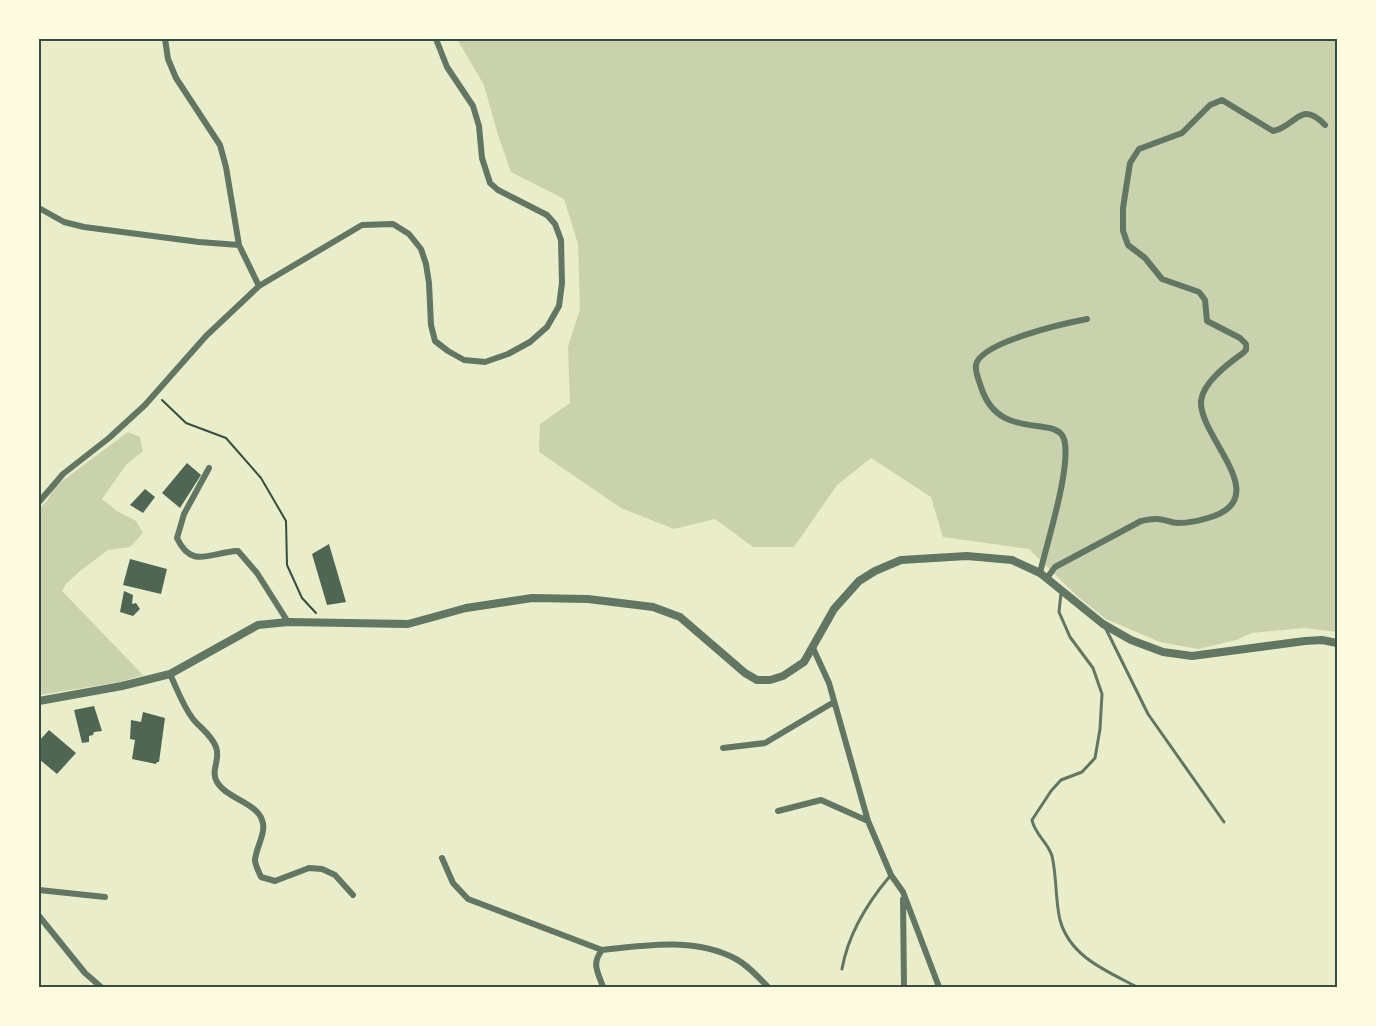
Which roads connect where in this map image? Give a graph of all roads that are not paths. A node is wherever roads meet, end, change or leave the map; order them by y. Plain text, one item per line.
1 (165, 39) edge
2 (436, 39) edge
3 (1325, 125) dead end
4 (39, 208) edge
5 (239, 245) junction
6 (259, 286) junction
7 (1087, 319) dead end
8 (209, 468) dead end
9 (39, 502) edge
10 (1044, 576) junction
11 (1061, 589) junction
12 (288, 622) junction
13 (1103, 624) junction
14 (1337, 643) edge
15 (813, 648) junction
16 (170, 674) junction
17 (39, 701) edge
18 (834, 702) junction
19 (723, 748) dead end
20 (778, 811) dead end
21 (868, 821) junction
22 (1224, 822) dead end
23 (442, 858) dead end
24 (891, 875) junction
25 (39, 890) edge
26 (903, 892) junction
27 (353, 895) dead end
28 (105, 897) dead end
29 (39, 916) edge
30 (602, 950) junction
31 (842, 969) dead end
32 (100, 987) edge
33 (603, 987) edge
34 (768, 987) edge
35 (904, 987) edge
36 (939, 987) edge
37 (1137, 987) edge

1 - 5 street
2 - 6 street
3 - 10 street
4 - 5 street
5 - 6 street
6 - 9 street
7 - 10 street
8 - 12 street
10 - 11 street
10 - 15 street
11 - 13 street
11 - 37 lane
12 - 15 street
12 - 16 street
13 - 14 street
13 - 22 lane
15 - 18 street
16 - 17 street
16 - 27 street
18 - 19 street
18 - 21 street
20 - 21 street
21 - 24 street
23 - 30 street
24 - 26 street
24 - 31 lane
25 - 28 street
26 - 35 street
26 - 36 street
29 - 32 street
30 - 33 street
30 - 34 street

